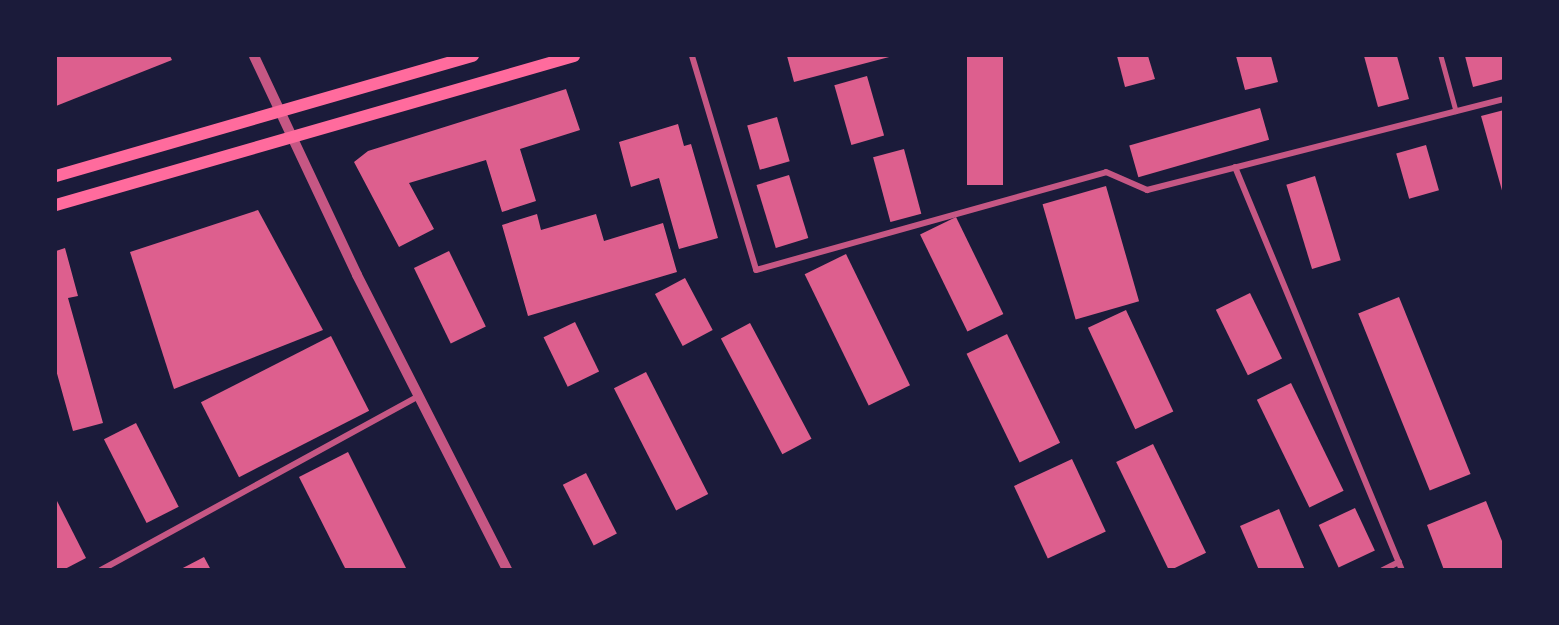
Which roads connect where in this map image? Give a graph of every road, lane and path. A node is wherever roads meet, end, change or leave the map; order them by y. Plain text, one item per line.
1 (254, 56) edge
2 (473, 56) edge
3 (574, 56) edge
4 (692, 56) edge
5 (1441, 56) edge
6 (1503, 99) edge
7 (278, 109) junction
8 (1456, 111) junction
9 (290, 135) junction
10 (1235, 167) junction
11 (56, 176) edge
12 (56, 205) edge
13 (417, 397) junction
14 (1398, 562) junction
15 (101, 570) edge
16 (507, 570) edge
17 (1383, 570) edge
18 (1401, 570) edge

1 - 7 street
2 - 7 main road
3 - 9 main road
4 - 10 street
5 - 8 lane
6 - 8 street
7 - 9 street
7 - 11 main road
8 - 10 street
9 - 12 main road
9 - 13 street
10 - 14 street
13 - 15 street
13 - 16 street
14 - 17 street
14 - 18 street

